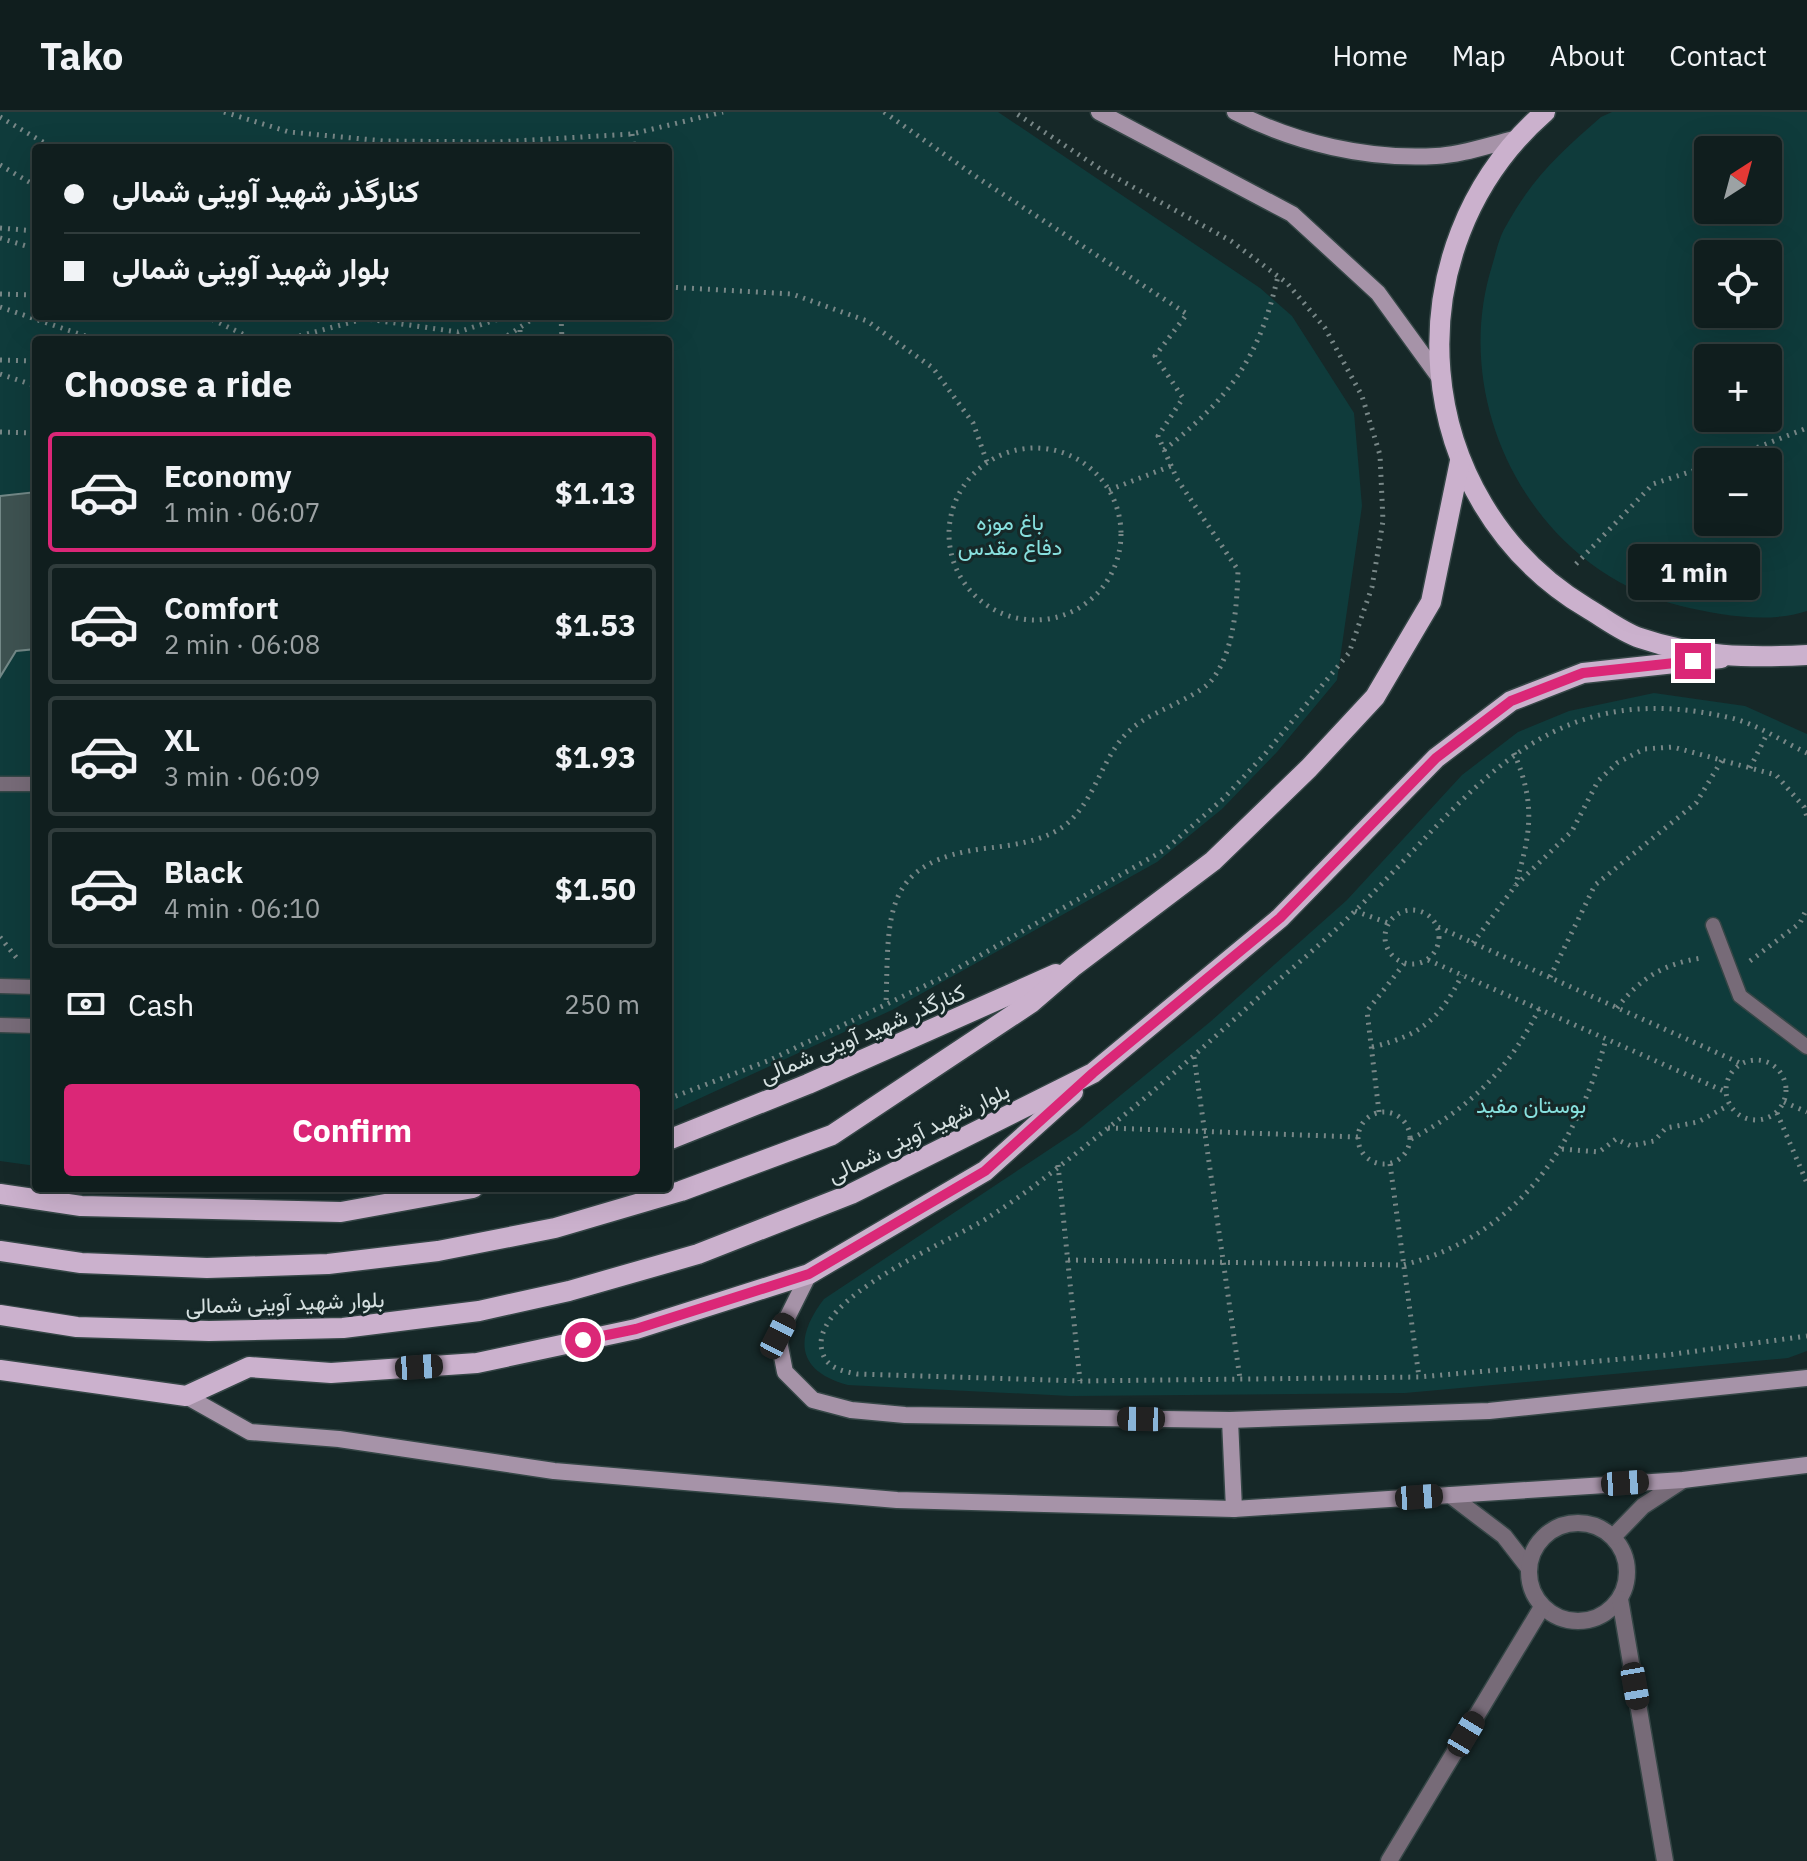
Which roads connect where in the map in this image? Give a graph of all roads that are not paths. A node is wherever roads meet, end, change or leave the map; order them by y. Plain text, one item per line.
1 (1099, 112) edge
2 (1235, 112) edge
3 (1545, 112) edge
4 (1514, 139) junction
5 (1439, 377) junction
6 (1460, 461) junction
7 (1807, 655) edge
8 (1721, 658) junction
9 (0, 784) edge
10 (32, 784) edge
11 (1713, 925) dead end
12 (1074, 966) junction
13 (0, 986) edge
14 (32, 987) edge
15 (0, 1025) edge
16 (32, 1026) edge
17 (1807, 1047) edge
18 (1093, 1073) junction
19 (672, 1138) edge
20 (451, 1192) edge
21 (0, 1194) edge
22 (0, 1251) edge
23 (809, 1274) junction
24 (0, 1315) edge
25 (0, 1370) edge
26 (1807, 1378) edge
27 (186, 1396) junction
28 (1230, 1420) junction
29 (1807, 1465) edge
30 (1683, 1480) junction
31 (1450, 1495) junction
32 (1234, 1509) junction
33 (1613, 1537) junction
34 (1528, 1567) junction
35 (1620, 1599) junction
36 (1542, 1607) junction
37 (1389, 1861) edge
38 (1665, 1861) edge

1 - 5 street
2 - 4 street
3 - 4 main road
4 - 5 main road
5 - 6 main road
6 - 8 main road
6 - 12 main road, بلوار شهید آوینی شمالی
7 - 8 main road
8 - 18 main road, بلوار شهید آوینی شمالی
9 - 10 lane
11 - 17 lane
12 - 19 main road, کنارگذر شهید آوینی شمالی
12 - 22 main road, بلوار شهید آوینی شمالی
13 - 14 lane
15 - 16 lane
18 - 23 main road
18 - 24 main road, بلوار شهید آوینی شمالی
20 - 21 main road
23 - 27 main road
23 - 28 street
25 - 27 main road
26 - 28 street
27 - 32 street
28 - 32 street
29 - 30 street
30 - 31 street
30 - 33 street
31 - 32 street
31 - 34 street
33 - 34 street
33 - 35 street
34 - 36 street
35 - 36 street
35 - 38 street
36 - 37 street

